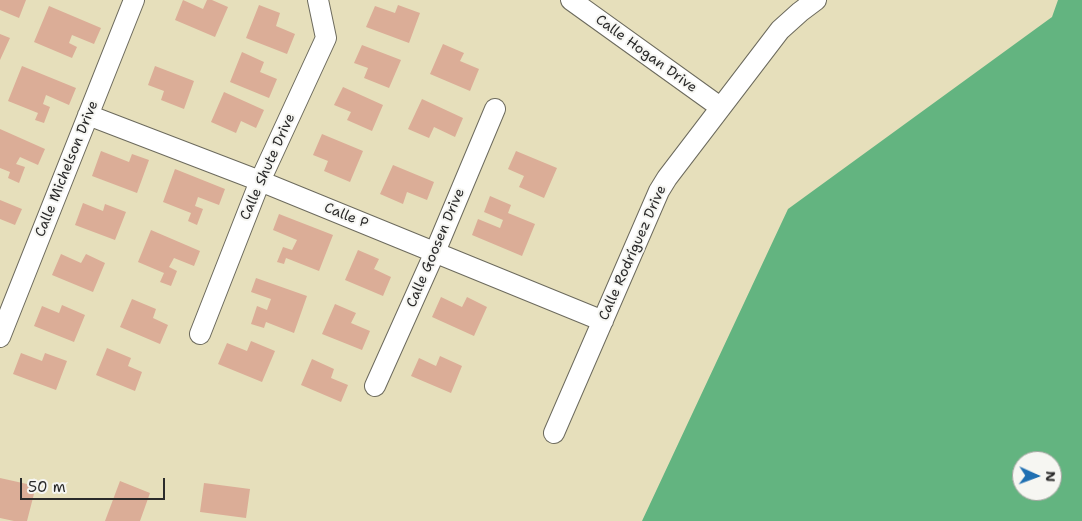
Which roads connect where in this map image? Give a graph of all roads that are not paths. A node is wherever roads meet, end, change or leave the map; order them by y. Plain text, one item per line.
1 (134, 0) edge
2 (318, 0) edge
3 (571, 0) edge
4 (816, 0) edge
5 (720, 107) junction
6 (495, 109) dead end
7 (88, 115) junction
8 (260, 180) junction
9 (434, 252) junction
10 (602, 321) junction
11 (200, 334) dead end
12 (0, 337) edge
13 (375, 386) dead end
14 (554, 433) dead end

1 - 7 street, Calle Michelson Drive
2 - 8 street, Calle Shute Drive
3 - 5 street, Calle Hogan Drive
4 - 5 street, Calle Rodríguez Drive
5 - 10 street, Calle Rodríguez Drive
6 - 9 street, Calle Goosen Drive
7 - 8 street, Calle P
7 - 12 street, Calle Michelson Drive
8 - 9 street, Calle P
8 - 11 street, Calle Shute Drive
9 - 10 street, Calle P
9 - 13 street, Calle Goosen Drive
10 - 14 street, Calle Rodríguez Drive

